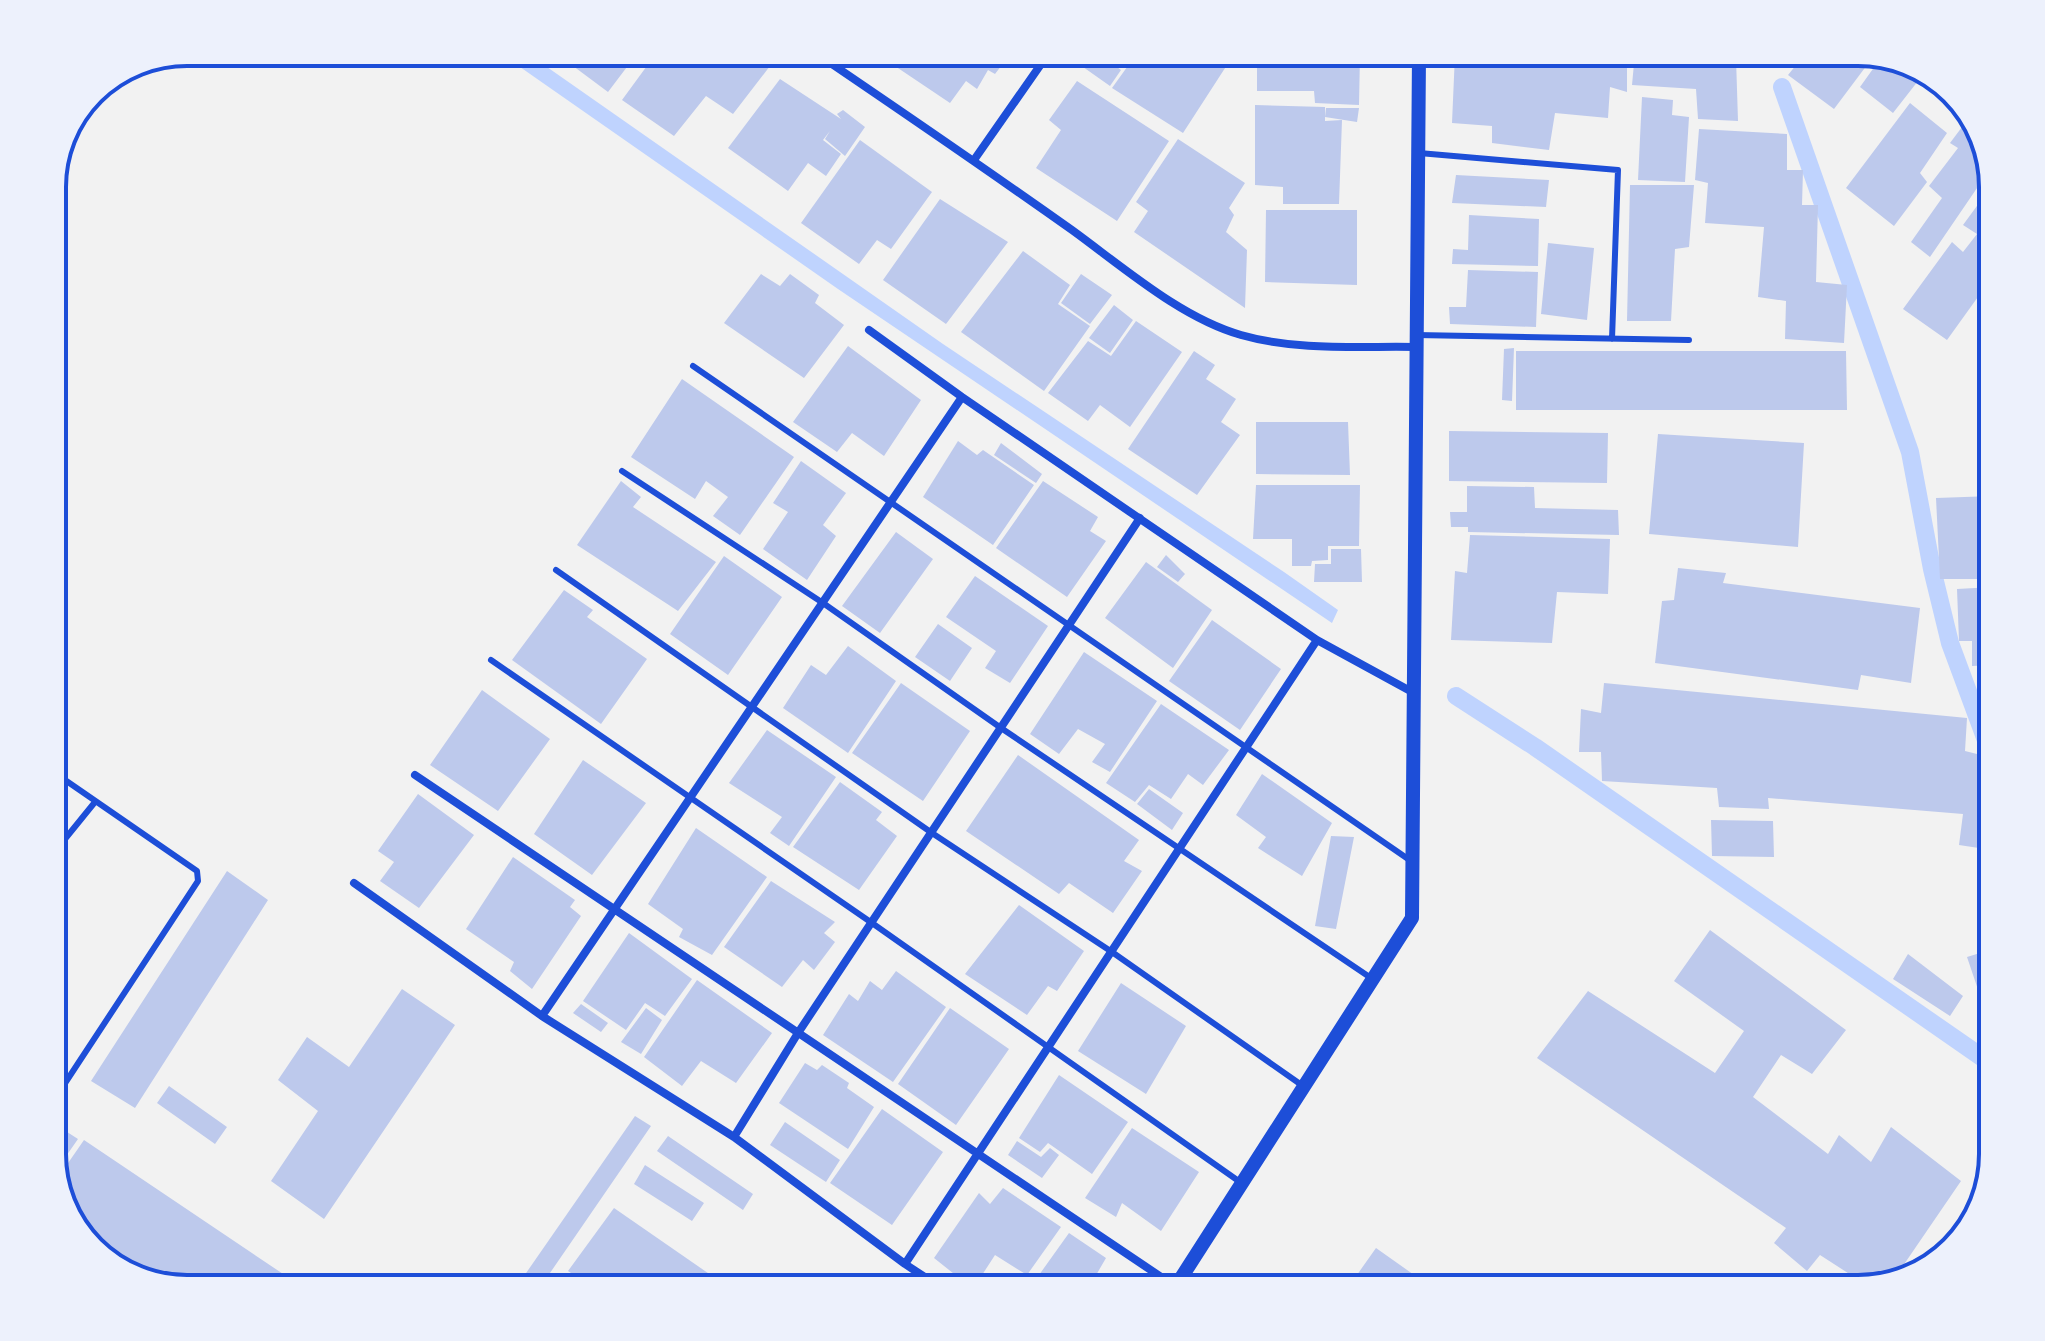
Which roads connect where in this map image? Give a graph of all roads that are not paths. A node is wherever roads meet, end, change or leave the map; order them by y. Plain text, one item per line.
1 (835, 66) edge
2 (1040, 66) edge
3 (1419, 66) edge
4 (1419, 153) junction
5 (974, 160) junction
6 (869, 330) dead end
7 (1612, 339) junction
8 (1689, 340) dead end
9 (1416, 341) junction
10 (693, 366) dead end
11 (962, 397) junction
12 (622, 471) dead end
13 (892, 502) junction
14 (1140, 518) junction
15 (556, 570) dead end
16 (823, 603) junction
17 (1069, 626) junction
18 (1317, 640) junction
19 (491, 660) dead end
20 (1414, 693) junction
21 (752, 707) junction
22 (1001, 728) junction
23 (1246, 747) junction
24 (415, 775) dead end
25 (66, 781) edge
26 (690, 798) junction
27 (95, 802) junction
28 (932, 833) junction
29 (66, 838) edge
30 (1179, 848) junction
31 (1412, 861) junction
32 (354, 883) dead end
33 (614, 910) junction
34 (872, 923) junction
35 (1112, 952) junction
36 (1373, 979) junction
37 (542, 1016) junction
38 (798, 1033) junction
39 (1048, 1047) junction
40 (66, 1082) edge
41 (1304, 1087) junction
42 (734, 1137) junction
43 (978, 1154) junction
44 (1241, 1184) junction
45 (905, 1264) junction
46 (922, 1275) edge
47 (1156, 1275) edge
48 (1183, 1275) edge

1 - 5 street
2 - 5 street
3 - 4 street
4 - 7 lane
4 - 9 street
5 - 9 street
6 - 11 street
7 - 8 lane
7 - 9 lane
9 - 20 street
10 - 13 lane
11 - 13 street
11 - 14 street
12 - 16 lane
13 - 16 street
13 - 17 lane
14 - 17 street
14 - 18 street
15 - 21 lane
16 - 21 street
16 - 22 lane
17 - 22 street
17 - 23 lane
18 - 20 street
18 - 23 street
19 - 26 lane
20 - 31 street
21 - 26 street
21 - 28 lane
22 - 28 street
22 - 30 lane
23 - 30 street
23 - 31 lane
24 - 33 street
25 - 27 lane
26 - 33 street
26 - 34 lane
27 - 29 lane
27 - 40 lane
28 - 34 street
28 - 35 lane
30 - 35 street
30 - 36 lane
31 - 36 street
32 - 37 street
33 - 37 street
33 - 38 street
34 - 38 street
34 - 39 lane
35 - 39 street
35 - 41 lane
36 - 41 street
37 - 42 street
38 - 42 street
38 - 43 street
39 - 43 street
39 - 44 lane
41 - 44 street
42 - 45 street
43 - 45 street
43 - 47 street
44 - 48 street
45 - 46 street

